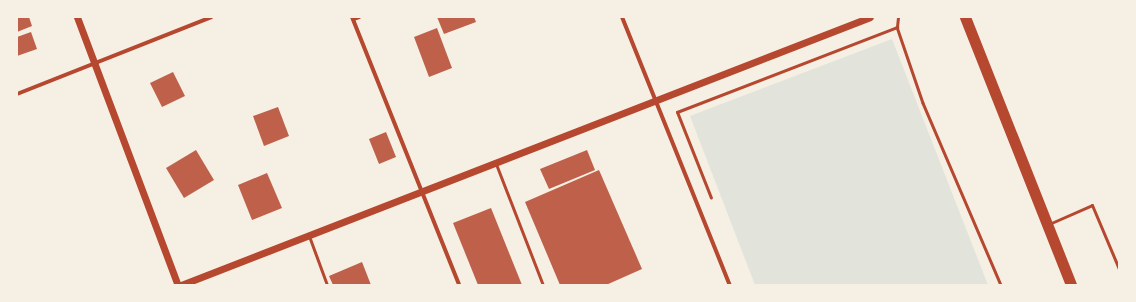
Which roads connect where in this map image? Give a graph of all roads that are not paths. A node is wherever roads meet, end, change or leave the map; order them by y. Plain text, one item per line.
1 (77, 17) edge
2 (211, 17) edge
3 (359, 17) edge
4 (622, 17) edge
5 (870, 17) edge
6 (966, 17) edge
7 (353, 18) edge
8 (94, 63) junction
9 (17, 94) edge
10 (656, 100) junction
11 (496, 163) junction
12 (423, 191) junction
13 (1046, 225) junction
14 (308, 236) junction
15 (1119, 268) edge
16 (178, 285) edge
17 (181, 285) edge
18 (327, 285) edge
19 (459, 285) edge
20 (543, 285) edge
21 (730, 285) edge
22 (1071, 285) edge

1 - 8 street
2 - 8 street
3 - 7 lane
4 - 10 street
5 - 10 street
6 - 13 highway
7 - 12 street
8 - 9 street
8 - 16 street
10 - 11 street
10 - 21 street
11 - 12 street
11 - 20 lane
12 - 14 street
12 - 19 street
13 - 15 lane
13 - 22 highway
14 - 17 street
14 - 18 lane

